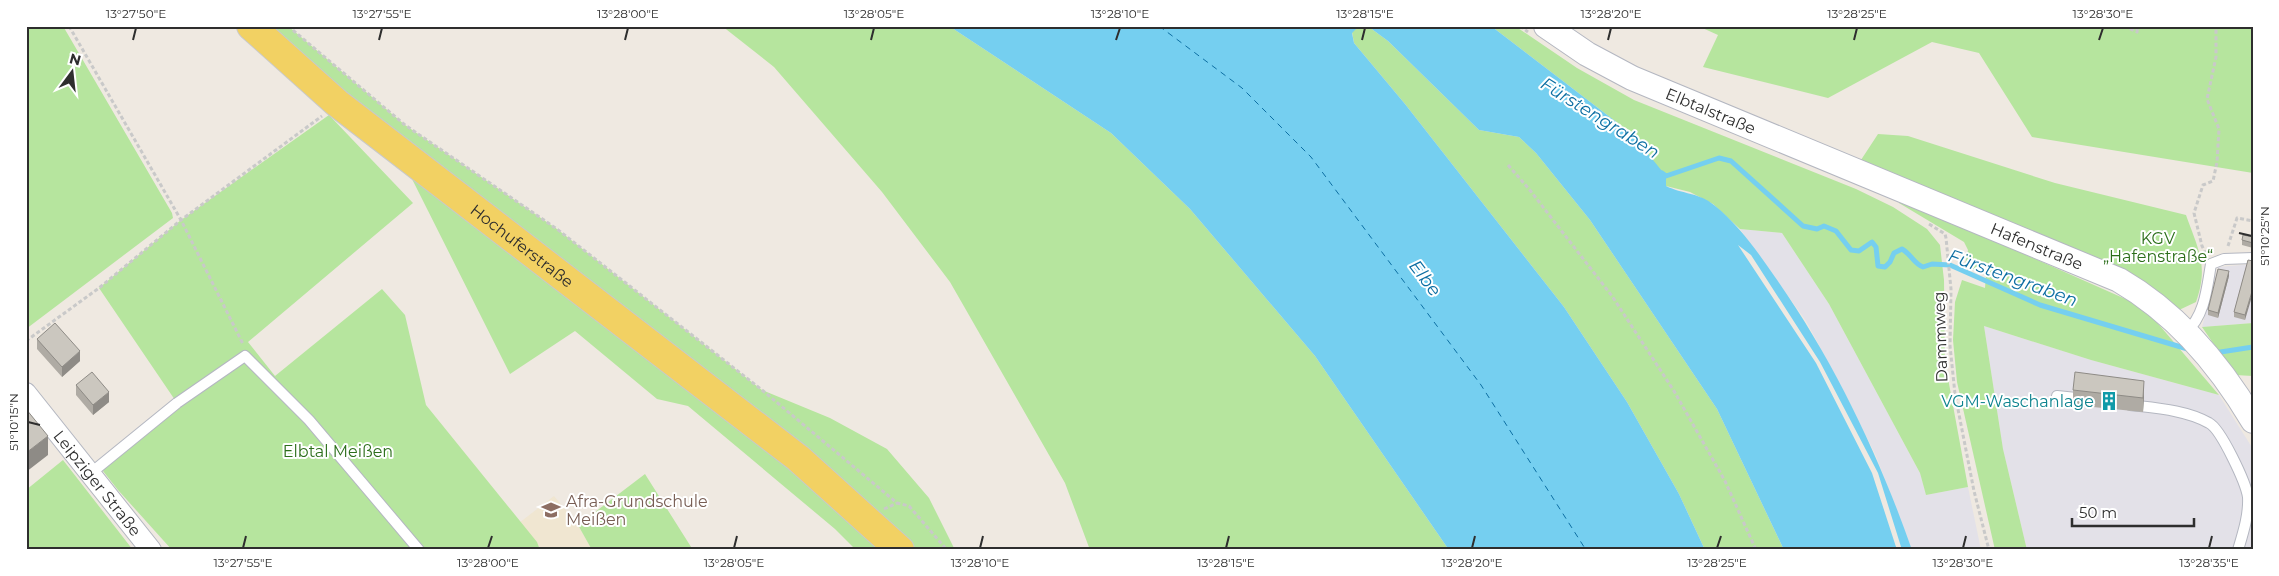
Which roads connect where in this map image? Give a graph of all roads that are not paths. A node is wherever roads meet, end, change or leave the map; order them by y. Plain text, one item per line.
1 (252, 26) edge
2 (1546, 26) edge
3 (1881, 188) joint
4 (2253, 258) edge
5 (2186, 332) junction
6 (26, 393) edge
7 (2057, 396) dead end
8 (2100, 401) edge
9 (2117, 403) edge
10 (2253, 421) edge
11 (91, 473) junction
12 (151, 550) edge
13 (419, 550) edge
14 (900, 550) edge
15 (2238, 550) edge

1 - 14 main road, Hochuferstraße
2 - 3 street, Elbtalstraße
3 - 5 street, Hafenstraße
4 - 5 lane
5 - 10 street, Hafenstraße
6 - 11 street, Leipziger Straße
7 - 8 lane
9 - 15 lane
11 - 12 street, Leipziger Straße
11 - 13 lane

